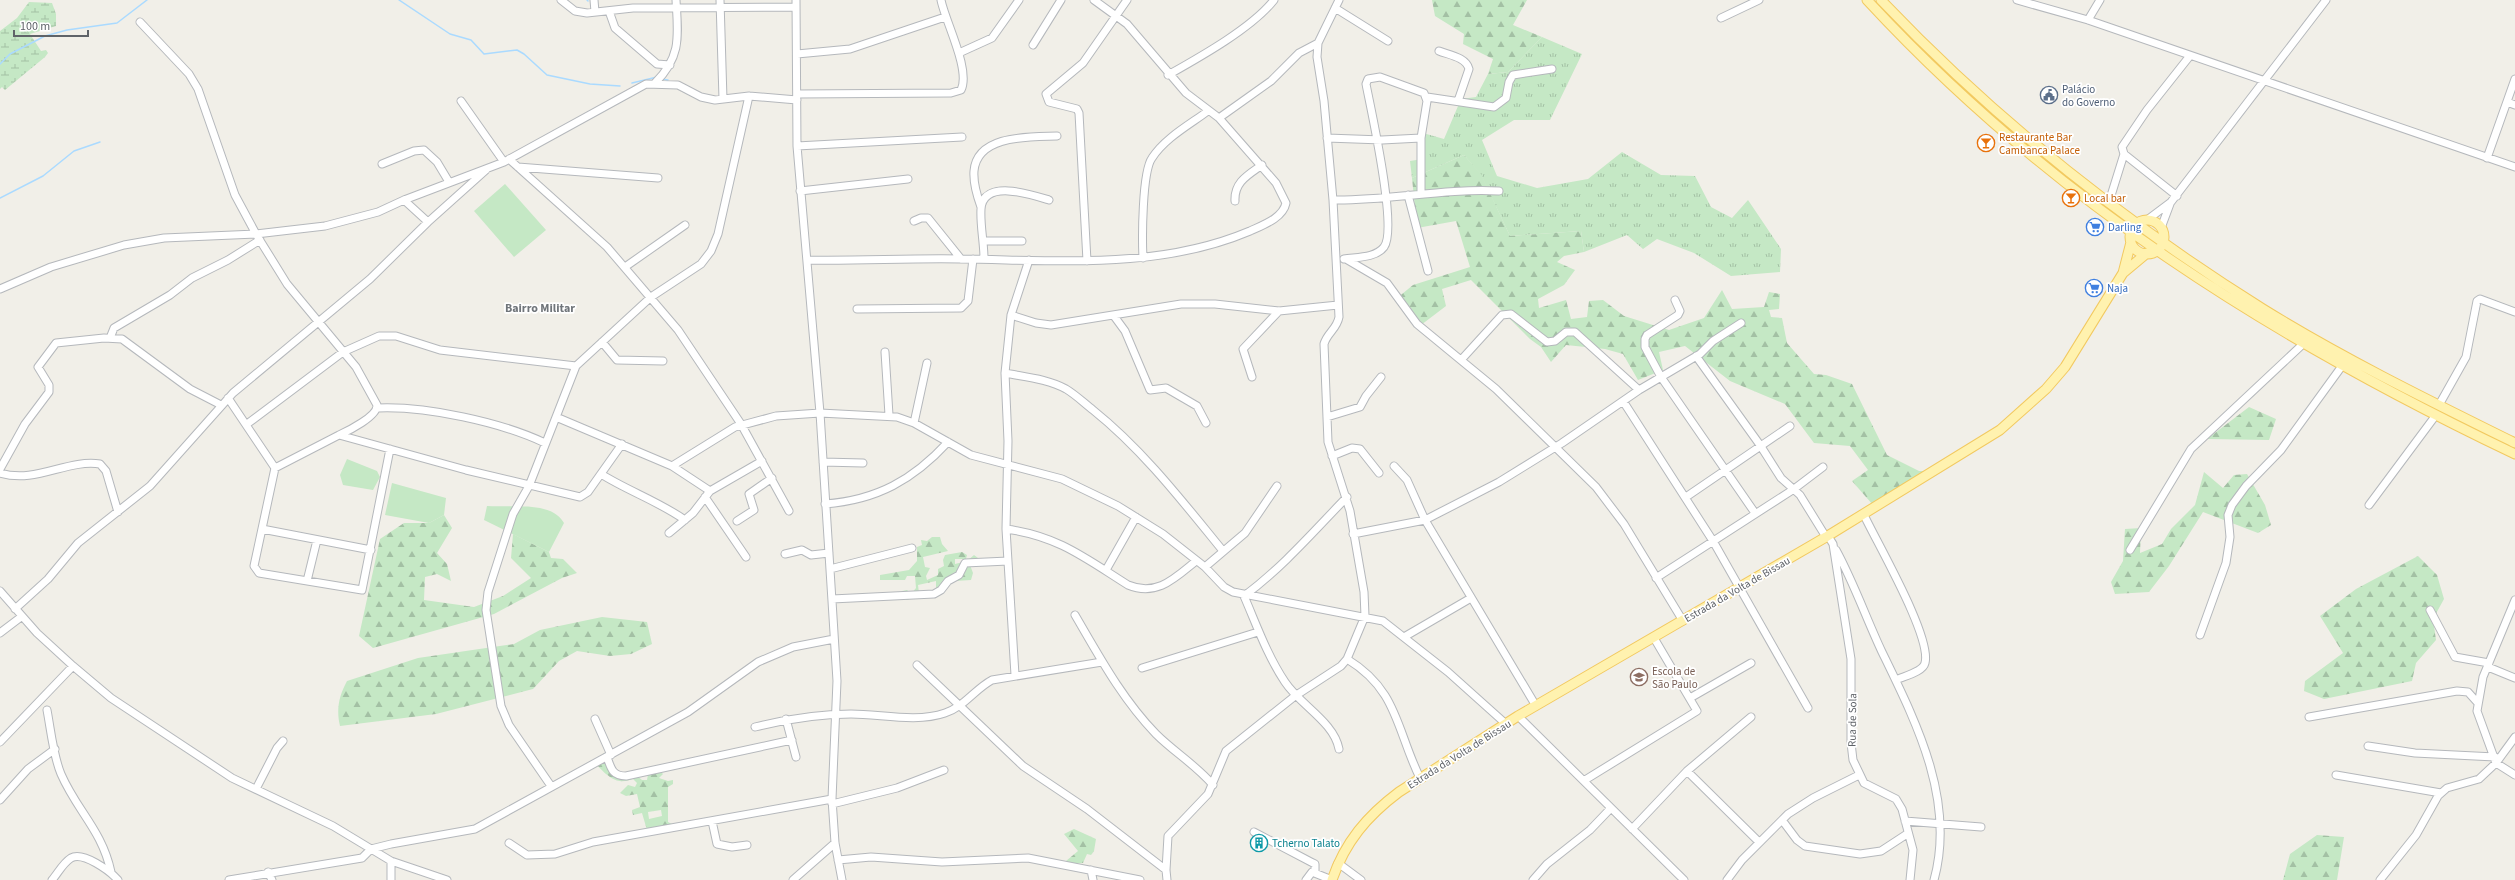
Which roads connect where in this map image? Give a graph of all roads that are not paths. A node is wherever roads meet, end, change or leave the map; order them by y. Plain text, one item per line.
1 (561, 0) edge
2 (594, 0) edge
3 (720, 0) edge
4 (941, 0) edge
5 (1019, 0) edge
6 (1061, 0) edge
7 (1094, 0) edge
8 (1128, 0) edge
9 (1274, 0) edge
10 (1339, 0) edge
11 (1759, 0) edge
12 (1867, 0) edge
13 (1881, 0) edge
14 (2017, 0) edge
15 (2100, 0) edge
16 (2326, 0) edge
17 (633, 4) edge
18 (677, 4) edge
19 (796, 4) edge
20 (1335, 8) junction
21 (720, 9) junction
22 (608, 11) junction
23 (596, 12) junction
24 (1118, 15) junction
25 (945, 17) junction
26 (1720, 18) dead end
27 (2088, 20) junction
28 (140, 22) dead end
29 (1388, 41) dead end
30 (1318, 43) junction
31 (1033, 45) dead end
32 (1439, 51) dead end
33 (959, 53) junction
34 (797, 54) junction
35 (2190, 56) junction
36 (670, 65) junction
37 (1552, 69) dead end
38 (1168, 75) junction
39 (2515, 79) edge
40 (2263, 81) junction
41 (655, 83) junction
42 (749, 96) junction
43 (797, 97) junction
44 (1428, 97) junction
45 (723, 99) junction
46 (461, 101) dead end
47 (1458, 101) junction
48 (2507, 102) junction
49 (2515, 105) edge
50 (1208, 111) junction
51 (1219, 118) junction
52 (1057, 136) dead end
53 (962, 137) dead end
54 (1327, 138) junction
55 (1421, 138) junction
56 (1377, 140) junction
57 (797, 146) junction
58 (2124, 154) junction
59 (2487, 158) junction
60 (506, 160) junction
61 (382, 164) dead end
62 (1262, 165) junction
63 (490, 167) junction
64 (518, 167) junction
65 (2515, 167) edge
66 (658, 178) dead end
67 (908, 179) dead end
68 (449, 182) junction
69 (800, 191) junction
70 (1499, 191) dead end
71 (1421, 194) junction
72 (1408, 195) junction
73 (2177, 196) junction
74 (1385, 199) junction
75 (404, 200) junction
76 (1049, 200) dead end
77 (1333, 200) junction
78 (1235, 201) dead end
79 (2109, 202) junction
80 (2171, 202) junction
81 (981, 208) junction
82 (2147, 220) junction
83 (914, 221) dead end
84 (428, 222) junction
85 (2137, 223) junction
86 (685, 225) dead end
87 (2161, 228) junction
88 (258, 237) junction
89 (2131, 237) junction
90 (984, 241) junction
91 (1022, 241) dead end
92 (2163, 241) junction
93 (2151, 252) junction
94 (1143, 258) junction
95 (961, 259) junction
96 (973, 259) junction
97 (984, 259) junction
98 (1346, 259) junction
99 (807, 260) junction
100 (1029, 260) junction
101 (1336, 260) junction
102 (1087, 261) junction
103 (625, 267) junction
104 (1428, 271) dead end
105 (2123, 273) junction
106 (0, 289) edge
107 (651, 297) junction
108 (1675, 300) dead end
109 (1338, 305) junction
110 (857, 309) dead end
111 (1279, 311) junction
112 (2515, 312) edge
113 (1011, 315) junction
114 (1114, 316) junction
115 (319, 321) junction
116 (1741, 322) dead end
117 (110, 338) junction
118 (602, 342) junction
119 (2303, 344) junction
120 (343, 352) junction
121 (885, 352) dead end
122 (1696, 356) junction
123 (1461, 360) junction
124 (663, 362) dead end
125 (927, 363) dead end
126 (576, 366) junction
127 (2342, 366) junction
128 (1005, 373) junction
129 (1252, 377) dead end
130 (1381, 377) dead end
131 (1662, 377) junction
132 (1639, 390) junction
133 (228, 398) junction
134 (1623, 401) junction
135 (221, 405) junction
136 (2438, 405) junction
137 (378, 408) junction
138 (820, 413) junction
139 (889, 415) junction
140 (2436, 415) junction
141 (556, 417) junction
142 (1327, 417) junction
143 (914, 423) junction
144 (1206, 423) dead end
145 (247, 424) junction
146 (741, 424) junction
147 (1790, 426) dead end
148 (339, 435) junction
149 (545, 442) junction
150 (948, 442) junction
151 (2515, 443) edge
152 (622, 444) junction
153 (1760, 445) junction
154 (1556, 446) junction
155 (390, 449) junction
156 (2515, 454) edge
157 (1332, 456) junction
158 (762, 461) junction
159 (823, 462) junction
160 (863, 463) dead end
161 (1006, 464) junction
162 (672, 466) junction
163 (1394, 466) dead end
164 (1823, 467) dead end
165 (275, 468) junction
166 (0, 469) edge
167 (1726, 470) junction
168 (0, 473) edge
169 (1379, 473) dead end
170 (601, 474) junction
171 (772, 478) junction
172 (529, 486) junction
173 (1278, 486) dead end
174 (1794, 489) junction
175 (707, 494) junction
176 (1346, 497) junction
177 (1686, 497) junction
178 (825, 504) junction
179 (2369, 505) dead end
180 (789, 511) dead end
181 (118, 512) junction
182 (1755, 513) junction
183 (1864, 515) junction
184 (1136, 517) junction
185 (685, 520) junction
186 (1425, 520) junction
187 (737, 521) dead end
188 (262, 529) junction
189 (1006, 529) junction
190 (669, 533) dead end
191 (1354, 534) junction
192 (1829, 539) junction
193 (317, 540) junction
194 (1713, 541) junction
195 (912, 548) dead end
196 (371, 550) junction
197 (2130, 550) dead end
198 (1223, 551) junction
199 (829, 553) junction
200 (785, 554) dead end
201 (746, 557) dead end
202 (1196, 561) junction
203 (1008, 562) junction
204 (1205, 567) junction
205 (830, 569) junction
206 (1106, 570) junction
207 (1656, 578) junction
208 (307, 581) junction
209 (1739, 587) junction
210 (0, 591) edge
211 (1244, 596) junction
212 (1471, 598) junction
213 (832, 599) junction
214 (2515, 600) edge
215 (15, 609) junction
216 (2430, 610) dead end
217 (1075, 615) dead end
218 (1365, 616) junction
219 (21, 617) junction
220 (1683, 621) junction
221 (1258, 632) junction
222 (0, 633) edge
223 (2200, 635) dead end
224 (1404, 636) junction
225 (1654, 638) junction
226 (834, 640) junction
227 (1348, 659) junction
228 (1102, 662) junction
229 (1751, 663) dead end
230 (917, 664) dead end
231 (2488, 665) junction
232 (73, 666) junction
233 (1142, 668) dead end
234 (1015, 676) junction
235 (2515, 678) edge
236 (1896, 680) junction
237 (1295, 696) junction
238 (1690, 698) junction
239 (2477, 702) junction
240 (960, 706) junction
241 (1536, 706) junction
242 (1808, 708) dead end
243 (47, 710) dead end
244 (837, 715) junction
245 (1518, 716) junction
246 (1751, 717) dead end
247 (2309, 717) dead end
248 (595, 719) dead end
249 (786, 719) junction
250 (1506, 724) junction
251 (755, 727) dead end
252 (2515, 738) edge
253 (792, 740) junction
254 (284, 741) dead end
255 (0, 742) edge
256 (2368, 746) dead end
257 (55, 749) junction
258 (1340, 749) dead end
259 (609, 756) junction
260 (796, 757) dead end
261 (2495, 760) junction
262 (944, 770) dead end
263 (1687, 771) junction
264 (1859, 775) junction
265 (2336, 775) dead end
266 (2515, 775) edge
267 (1420, 778) junction
268 (1585, 780) junction
269 (1213, 785) junction
270 (551, 786) junction
271 (256, 789) junction
272 (2441, 793) junction
273 (0, 800) edge
274 (832, 801) junction
275 (1611, 808) junction
276 (1782, 820) junction
277 (712, 821) junction
278 (1905, 821) junction
279 (1940, 824) junction
280 (1981, 826) dead end
281 (1632, 829) junction
282 (1254, 832) dead end
283 (1907, 834) junction
284 (1759, 842) junction
285 (509, 843) dead end
286 (835, 843) junction
287 (747, 845) dead end
288 (371, 849) junction
289 (838, 860) junction
290 (391, 861) junction
291 (1338, 863) junction
292 (1091, 870) junction
293 (1166, 870) junction
294 (111, 872) junction
295 (268, 872) junction
296 (1315, 872) junction
297 (52, 880) edge
298 (118, 880) edge
299 (229, 880) edge
300 (272, 880) edge
301 (392, 880) edge
302 (447, 880) edge
303 (793, 880) edge
304 (842, 880) edge
305 (1093, 880) edge
306 (1140, 880) edge
307 (1167, 880) edge
308 (1306, 880) edge
309 (1332, 880) edge
310 (1361, 880) edge
311 (1533, 880) edge
312 (1684, 880) edge
313 (1727, 880) edge
314 (1910, 880) edge
315 (1934, 880) edge
316 (2380, 880) edge

1 - 23 street
2 - 23 street
3 - 21 street
4 - 25 street
5 - 33 street
6 - 31 street
7 - 24 street
8 - 24 street
9 - 38 street
10 - 20 street
11 - 26 street
12 - 89 main road
13 - 79 main road
14 - 27 street
15 - 27 street
16 - 40 street
17 - 18 street
17 - 22 street
18 - 21 street
18 - 36 street
19 - 21 street
19 - 34 street
20 - 29 street
20 - 30 street
21 - 45 street
22 - 23 street
22 - 36 street
24 - 38 street
24 - 102 street
25 - 33 street
25 - 34 street
27 - 35 street
28 - 88 street
30 - 51 street
30 - 54 street
32 - 47 street
33 - 43 street
34 - 43 street
35 - 40 street
35 - 58 street
36 - 41 street
37 - 47 street
38 - 50 street
39 - 48 street
40 - 59 street
40 - 73 street
41 - 45 street
41 - 60 street
42 - 43 street
42 - 45 street
42 - 107 street
43 - 57 street
44 - 47 street
44 - 55 street
44 - 56 street
46 - 60 street
48 - 49 street
48 - 59 street
50 - 51 street
50 - 94 street
51 - 62 street
52 - 81 street
53 - 57 street
54 - 56 street
54 - 77 street
55 - 56 street
55 - 71 street
56 - 74 street
57 - 69 street
58 - 73 street
58 - 79 street
59 - 65 street
60 - 63 street
60 - 64 street
61 - 68 street
62 - 78 street
62 - 94 street
63 - 68 street
63 - 84 street
64 - 66 street
64 - 103 street
67 - 69 street
68 - 75 street
69 - 99 street
70 - 71 street
71 - 72 street
72 - 74 street
72 - 104 street
73 - 80 street
74 - 77 street
74 - 98 street
75 - 84 street
75 - 88 street
76 - 81 street
77 - 101 street
79 - 85 main road
80 - 82 street
80 - 87 street
81 - 90 street
82 - 85 main road
82 - 87 main road
83 - 95 street
84 - 115 street
85 - 89 main road
85 - 92 main road
86 - 103 street
87 - 92 main road
88 - 106 street
88 - 115 street
88 - 117 street
89 - 93 main road
89 - 105 main road
90 - 91 street
90 - 97 street
92 - 93 main road
92 - 136 main road
93 - 105 main road
93 - 119 main road
94 - 102 street
95 - 96 street
95 - 99 street
96 - 97 street
96 - 110 street
97 - 100 street
98 - 101 street
98 - 123 street
99 - 138 street
100 - 102 street
100 - 113 street
101 - 109 street
103 - 107 street
105 - 183 main road, Estrada da Volta de Bissau
107 - 118 street
107 - 146 street
108 - 131 street
109 - 111 street
109 - 142 street
111 - 114 street
111 - 129 street
112 - 136 street
113 - 114 street
113 - 128 street
114 - 144 street
115 - 120 street
115 - 133 street
116 - 122 street
117 - 135 street
117 - 166 street
118 - 124 street
118 - 126 street
119 - 127 main road
119 - 197 street
120 - 126 street
120 - 137 street
120 - 145 street
121 - 139 street
122 - 131 street
122 - 153 street
123 - 132 street
123 - 154 street
125 - 143 street
126 - 141 street
127 - 140 main road
127 - 223 street
128 - 161 street
128 - 198 street
130 - 142 street
131 - 132 street
131 - 167 street
132 - 134 street
133 - 135 street
133 - 145 street
134 - 154 street
134 - 177 street
135 - 181 street
136 - 151 main road
137 - 148 street
137 - 149 street
138 - 139 street
138 - 146 street
138 - 159 street
139 - 143 street
140 - 156 main road
140 - 179 street
141 - 149 street
141 - 152 street
142 - 157 street
143 - 150 street
145 - 165 street
146 - 158 street
146 - 162 street
147 - 153 street
148 - 155 street
148 - 165 street
149 - 172 street
150 - 161 street
150 - 178 street
152 - 162 street
152 - 170 street
153 - 167 street
153 - 174 street
154 - 186 street
154 - 207 street
155 - 172 street
155 - 196 street
157 - 169 street
157 - 176 street
158 - 171 street
158 - 175 street
159 - 160 street
159 - 178 street
161 - 184 street
161 - 189 street
162 - 175 street
163 - 186 street
164 - 174 street
165 - 188 street
167 - 177 street
167 - 182 street
168 - 181 street
170 - 172 street
170 - 185 street
171 - 180 street
171 - 187 street
172 - 270 street
173 - 198 street
174 - 182 street
174 - 192 street
175 - 185 street
175 - 201 street
176 - 191 street
176 - 211 street
177 - 194 street
178 - 199 street
181 - 215 street
182 - 194 street
183 - 192 main road, Estrada da Volta de Bissau
183 - 236 street
184 - 202 street
184 - 206 street
185 - 190 street
186 - 191 street
186 - 212 street
188 - 193 street
188 - 208 street
189 - 203 street
189 - 206 street
191 - 218 street
192 - 209 main road, Estrada da Volta de Bissau
192 - 236 street
192 - 264 street, Rua de Sola
193 - 196 street
193 - 208 street
194 - 207 street
194 - 209 street
195 - 205 street
196 - 208 street
198 - 204 street
199 - 200 street
199 - 205 street
202 - 204 street
202 - 206 street
203 - 213 street
203 - 234 street
204 - 211 street
205 - 213 street
207 - 220 street
209 - 220 main road, Estrada da Volta de Bissau
209 - 242 street
210 - 215 street
211 - 218 street
211 - 221 street
212 - 224 street
212 - 241 street
213 - 226 street
214 - 231 street
215 - 219 street
216 - 231 street
217 - 228 street
218 - 224 street
218 - 227 street
219 - 222 street
219 - 232 street
220 - 225 main road, Estrada da Volta de Bissau
221 - 233 street
221 - 237 street
224 - 250 street
225 - 238 street
225 - 241 main road, Estrada da Volta de Bissau
226 - 244 street
226 - 259 street
227 - 237 street
227 - 267 street
228 - 234 street
228 - 269 street
229 - 238 street
230 - 240 street
231 - 235 street
231 - 239 street
232 - 255 street
232 - 271 street
234 - 240 street
236 - 279 street
237 - 258 street
237 - 269 street
238 - 268 street
239 - 247 street
239 - 261 street
240 - 244 street
240 - 293 street
241 - 245 main road, Estrada da Volta de Bissau
243 - 257 street
244 - 249 street
244 - 274 street
245 - 250 main road, Estrada da Volta de Bissau
245 - 268 street
246 - 263 street
248 - 259 street
249 - 251 street
249 - 253 street
250 - 267 main road, Estrada da Volta de Bissau
252 - 261 street
253 - 259 street
253 - 260 street
254 - 271 street
256 - 261 street
257 - 273 street
257 - 294 street
259 - 270 street
261 - 266 street
261 - 272 street
262 - 274 street
263 - 281 street
263 - 284 street
264 - 276 street
264 - 278 street, Rua de Sola
265 - 272 street
267 - 291 main road, Estrada da Volta de Bissau
268 - 275 street
269 - 293 street
270 - 288 street
271 - 288 street
272 - 316 street
274 - 277 street
274 - 286 street
275 - 281 street
275 - 311 street
276 - 283 street
276 - 284 street
277 - 285 street
277 - 287 street
278 - 279 street
278 - 283 street, Rua de Sola
279 - 280 street
279 - 315 street
281 - 312 street
282 - 296 street
283 - 314 street, Rua de Sola
284 - 313 street
286 - 289 street
286 - 303 street
288 - 290 street
288 - 295 street
289 - 292 street
289 - 304 street
290 - 301 street
290 - 302 street
291 - 309 main road, Estrada da Volta de Bissau
291 - 310 street
292 - 305 street
292 - 306 street
293 - 307 street
294 - 297 street
294 - 298 street
295 - 299 street
295 - 300 street
296 - 308 street
296 - 309 street

